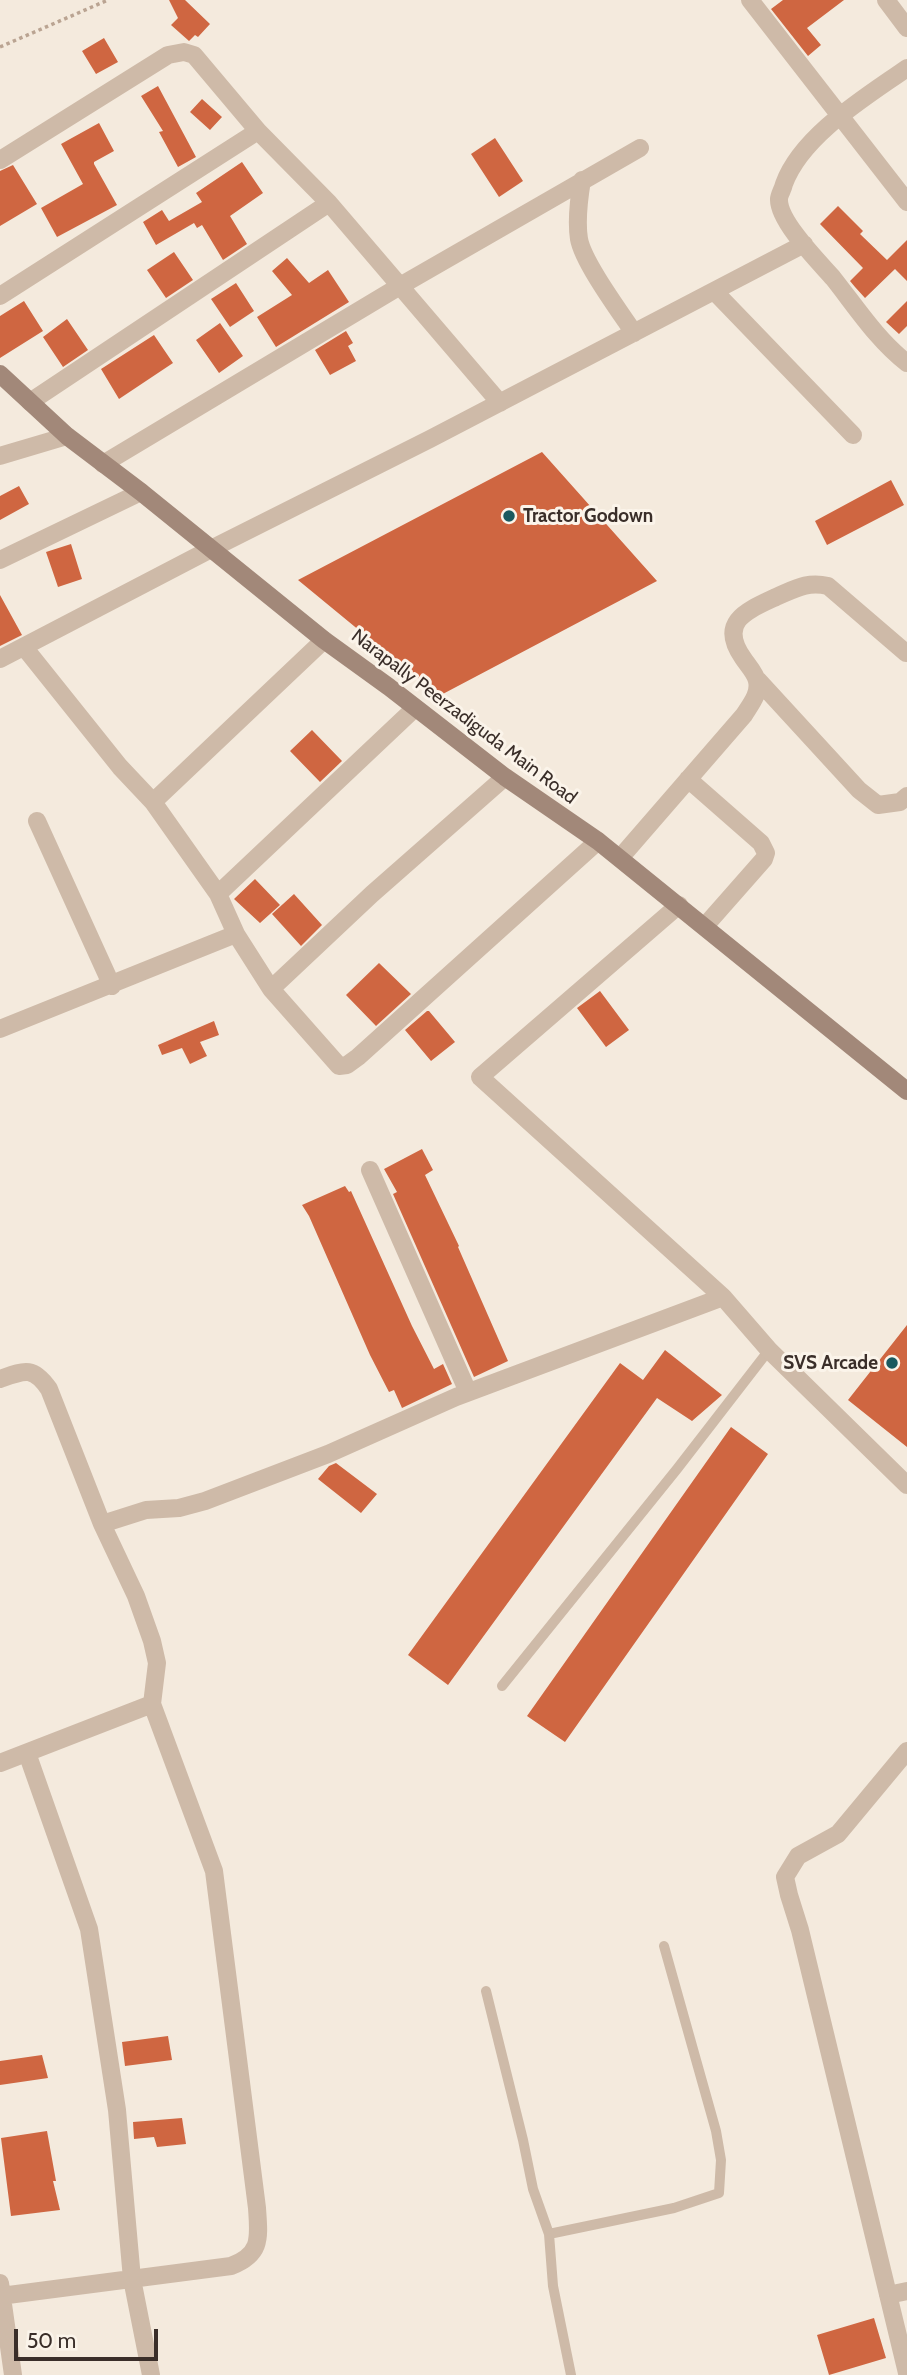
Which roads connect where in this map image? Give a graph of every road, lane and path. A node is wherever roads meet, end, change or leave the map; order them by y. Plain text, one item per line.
1 (108, 0) edge
2 (750, 0) edge
3 (886, 0) edge
4 (907, 28) edge
5 (0, 47) edge
6 (907, 68) edge
7 (840, 115) junction
8 (258, 131) junction
9 (640, 148) dead end
10 (0, 160) edge
11 (582, 180) junction
12 (907, 202) edge
13 (329, 203) junction
14 (804, 244) junction
15 (400, 286) junction
16 (714, 291) junction
17 (0, 296) edge
18 (634, 333) junction
19 (907, 363) edge
20 (0, 374) edge
21 (30, 402) junction
22 (500, 402) junction
23 (853, 435) dead end
24 (67, 436) junction
25 (0, 456) edge
26 (103, 464) junction
27 (141, 492) junction
28 (211, 549) junction
29 (0, 560) edge
30 (324, 640) junction
31 (24, 647) junction
32 (906, 653) edge
33 (0, 659) edge
34 (758, 680) junction
35 (415, 708) junction
36 (505, 777) junction
37 (688, 779) junction
38 (907, 796) edge
39 (153, 802) junction
40 (37, 821) dead end
41 (598, 841) junction
42 (620, 858) junction
43 (218, 894) junction
44 (679, 905) junction
45 (705, 926) junction
46 (236, 934) junction
47 (112, 985) junction
48 (271, 989) junction
49 (0, 1029) edge
50 (907, 1091) edge
51 (370, 1170) dead end
52 (723, 1297) junction
53 (769, 1350) junction
54 (0, 1379) edge
55 (468, 1392) junction
56 (906, 1483) edge
57 (102, 1524) junction
58 (502, 1686) dead end
59 (152, 1704) junction
60 (907, 1751) edge
61 (27, 1753) junction
62 (0, 1763) edge
63 (664, 1946) dead end
64 (486, 1992) dead end
65 (549, 2234) junction
66 (132, 2279) junction
67 (907, 2291) edge
68 (0, 2292) edge
69 (888, 2295) junction
70 (907, 2373) edge
71 (13, 2375) edge
72 (151, 2375) edge
73 (571, 2375) edge

1 - 5 path
2 - 7 street
3 - 4 street
6 - 7 street
7 - 12 street
7 - 14 street
8 - 10 street
8 - 13 street
8 - 17 street
9 - 11 street
11 - 15 street
11 - 18 street
13 - 15 street
13 - 21 street
14 - 16 street
14 - 19 street
15 - 22 street
15 - 26 street
16 - 18 street
16 - 23 street
18 - 22 street
20 - 21 street, Narapally Peerzadiguda Main Road
21 - 24 street, Narapally Peerzadiguda Main Road
22 - 28 street
24 - 25 street
24 - 26 street, Narapally Peerzadiguda Main Road
26 - 27 street, Narapally Peerzadiguda Main Road
27 - 28 street, Narapally Peerzadiguda Main Road
27 - 29 street
28 - 30 street, Narapally Peerzadiguda Main Road
28 - 31 street
30 - 35 street, Narapally Peerzadiguda Main Road
30 - 39 street
31 - 33 street
31 - 39 street
32 - 34 street
34 - 37 street
34 - 38 street
35 - 36 street, Narapally Peerzadiguda Main Road
35 - 43 street
36 - 41 street, Narapally Peerzadiguda Main Road
36 - 48 street
37 - 42 street
37 - 45 street
39 - 43 street
40 - 47 street
41 - 42 street, Narapally Peerzadiguda Main Road
41 - 48 street
42 - 44 street, Narapally Peerzadiguda Main Road
43 - 46 street
44 - 45 street, Narapally Peerzadiguda Main Road
44 - 52 street
45 - 50 street, Narapally Peerzadiguda Main Road
46 - 47 street
46 - 48 street
47 - 49 street
51 - 55 street
52 - 53 street
52 - 55 street
53 - 56 street
53 - 58 lane
54 - 57 street
55 - 57 street
57 - 59 street
59 - 61 street
59 - 66 street
60 - 69 street
61 - 62 street
61 - 66 street
63 - 65 lane
64 - 65 lane
65 - 73 lane
66 - 68 street
66 - 72 street
67 - 69 street
68 - 71 street
69 - 70 street

